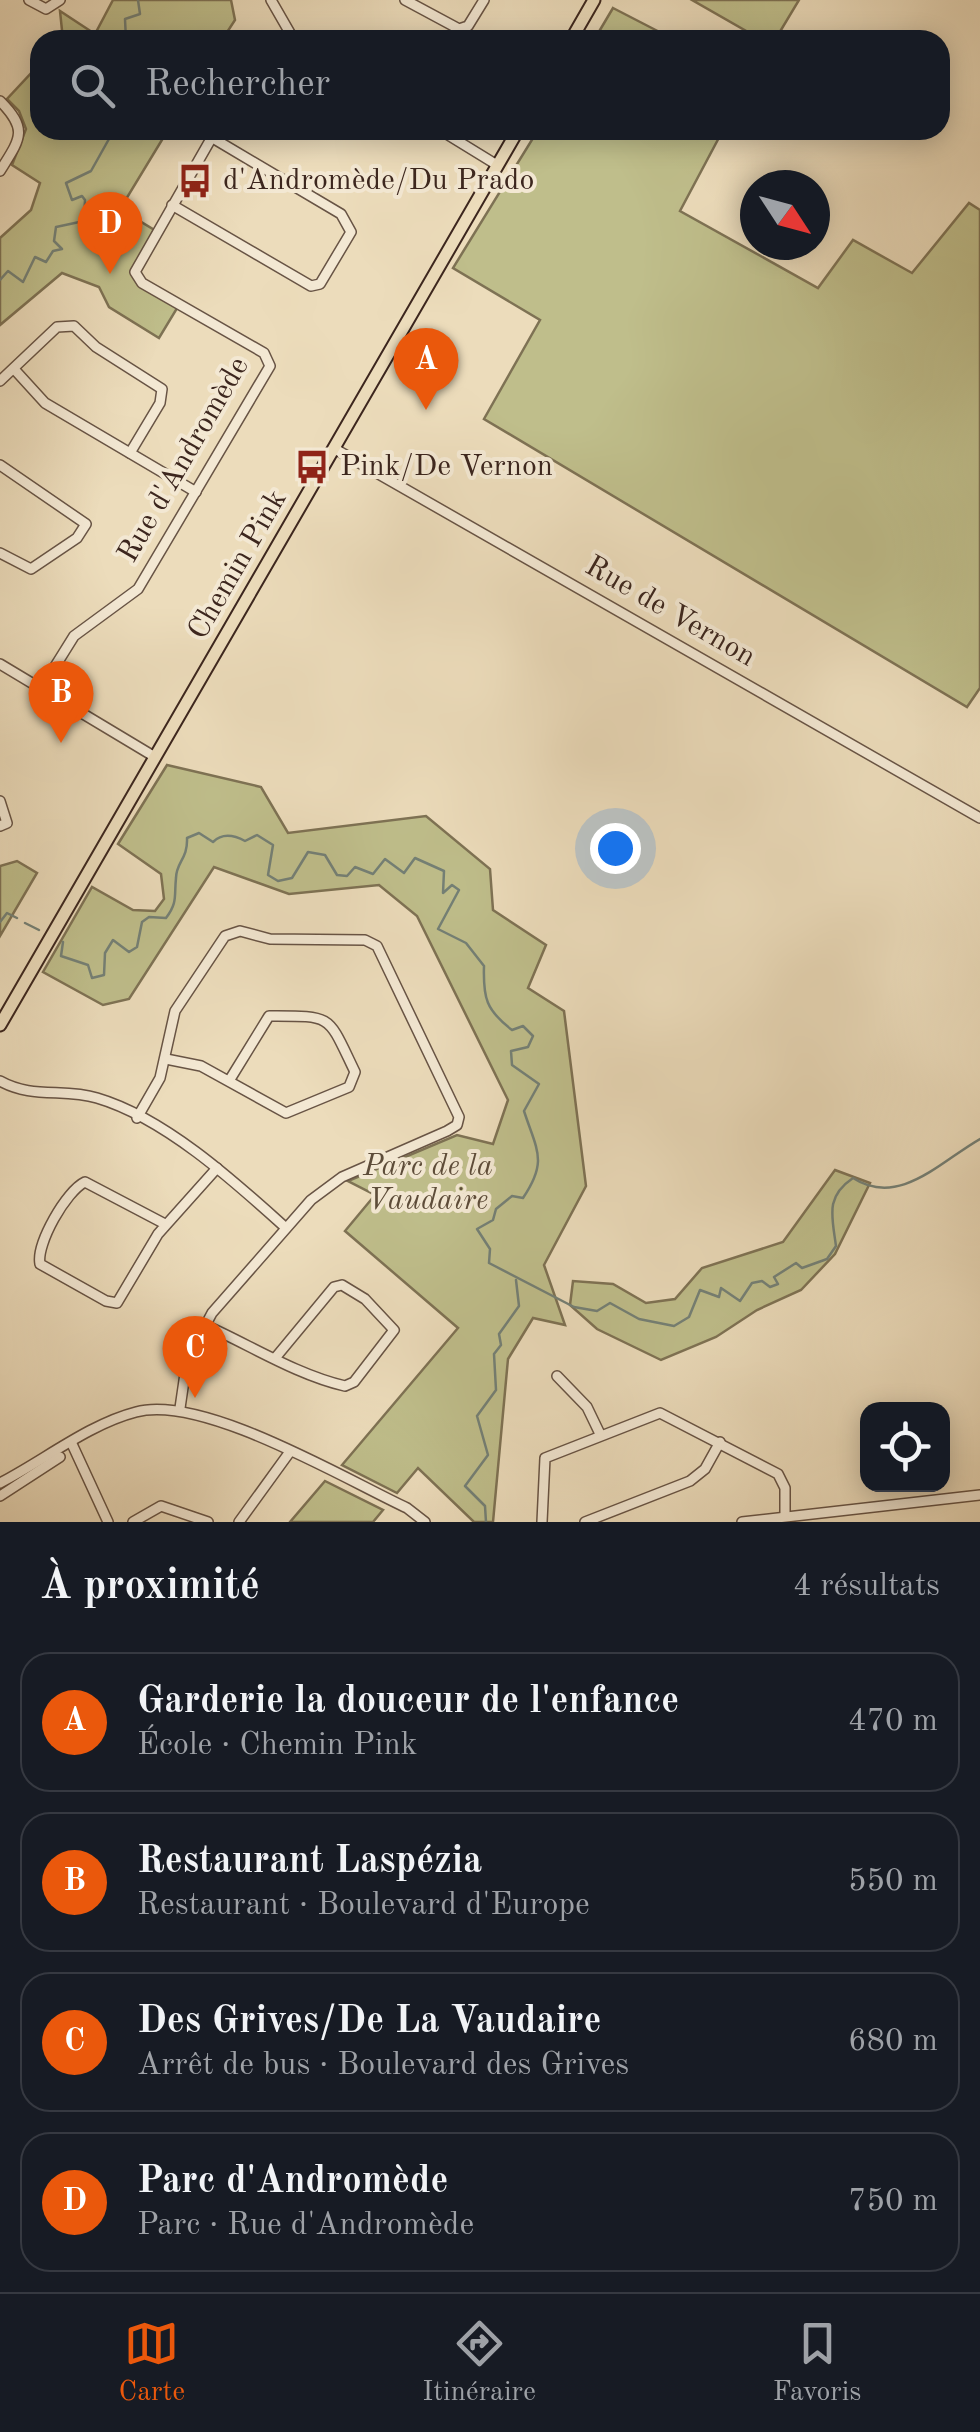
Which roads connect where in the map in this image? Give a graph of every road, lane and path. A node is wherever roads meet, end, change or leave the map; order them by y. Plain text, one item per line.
1 (30, 0) edge
2 (60, 0) edge
3 (272, 0) edge
4 (405, 0) edge
5 (430, 0) edge
6 (484, 0) edge
7 (594, 0) edge
8 (424, 10) junction
9 (285, 30) edge
10 (577, 30) edge
11 (0, 101) edge
12 (210, 140) edge
13 (224, 140) edge
14 (457, 140) edge
15 (512, 140) edge
16 (498, 165) junction
17 (0, 171) edge
18 (172, 205) junction
19 (14, 368) junction
20 (0, 381) edge
21 (335, 449) junction
22 (130, 453) junction
23 (0, 465) edge
24 (196, 492) junction
25 (0, 553) edge
26 (0, 664) edge
27 (41, 688) junction
28 (155, 757) junction
29 (0, 801) edge
30 (980, 818) edge
31 (4, 824) edge
32 (0, 1025) edge
33 (166, 1059) junction
34 (0, 1081) edge
35 (229, 1081) junction
36 (137, 1118) junction
37 (217, 1168) junction
38 (165, 1224) junction
39 (286, 1228) junction
40 (205, 1324) junction
41 (276, 1357) junction
42 (557, 1376) dead end
43 (180, 1408) junction
44 (600, 1434) junction
45 (720, 1442) junction
46 (72, 1444) junction
47 (288, 1453) junction
48 (0, 1483) edge
49 (980, 1495) edge
50 (0, 1496) edge
51 (785, 1514) junction
52 (423, 1521) edge
53 (108, 1522) edge
54 (132, 1522) edge
55 (208, 1522) edge
56 (239, 1522) edge
57 (542, 1522) edge
58 (585, 1522) edge
59 (742, 1522) edge

1 - 2 street
3 - 9 street
4 - 8 street
5 - 8 street
6 - 8 street
7 - 10 main road
11 - 17 street
12 - 18 street, Rue d'Andromède
13 - 18 street
14 - 16 street
15 - 16 main road, Chemin Pink
16 - 21 main road, Chemin Pink
18 - 24 street, Rue d'Andromède
19 - 20 street
19 - 22 street
19 - 22 street
21 - 28 main road, Chemin Pink
21 - 30 street, Rue de Vernon
22 - 24 street
23 - 25 street
24 - 27 street, Rue d'Andromède
26 - 27 street
27 - 28 street
28 - 32 main road, Chemin Pink
29 - 31 street
33 - 35 street
33 - 36 street
33 - 39 street
34 - 36 street
35 - 35 street
36 - 37 street
37 - 38 street
37 - 39 street
38 - 38 street
39 - 40 street
40 - 41 street
40 - 43 street
41 - 41 street
42 - 44 street
43 - 46 street
43 - 47 street
44 - 45 street
44 - 57 street
45 - 51 street
45 - 58 street
46 - 48 street
46 - 50 street
46 - 53 street
47 - 52 street
47 - 56 street
49 - 51 street
51 - 59 street
54 - 55 street

